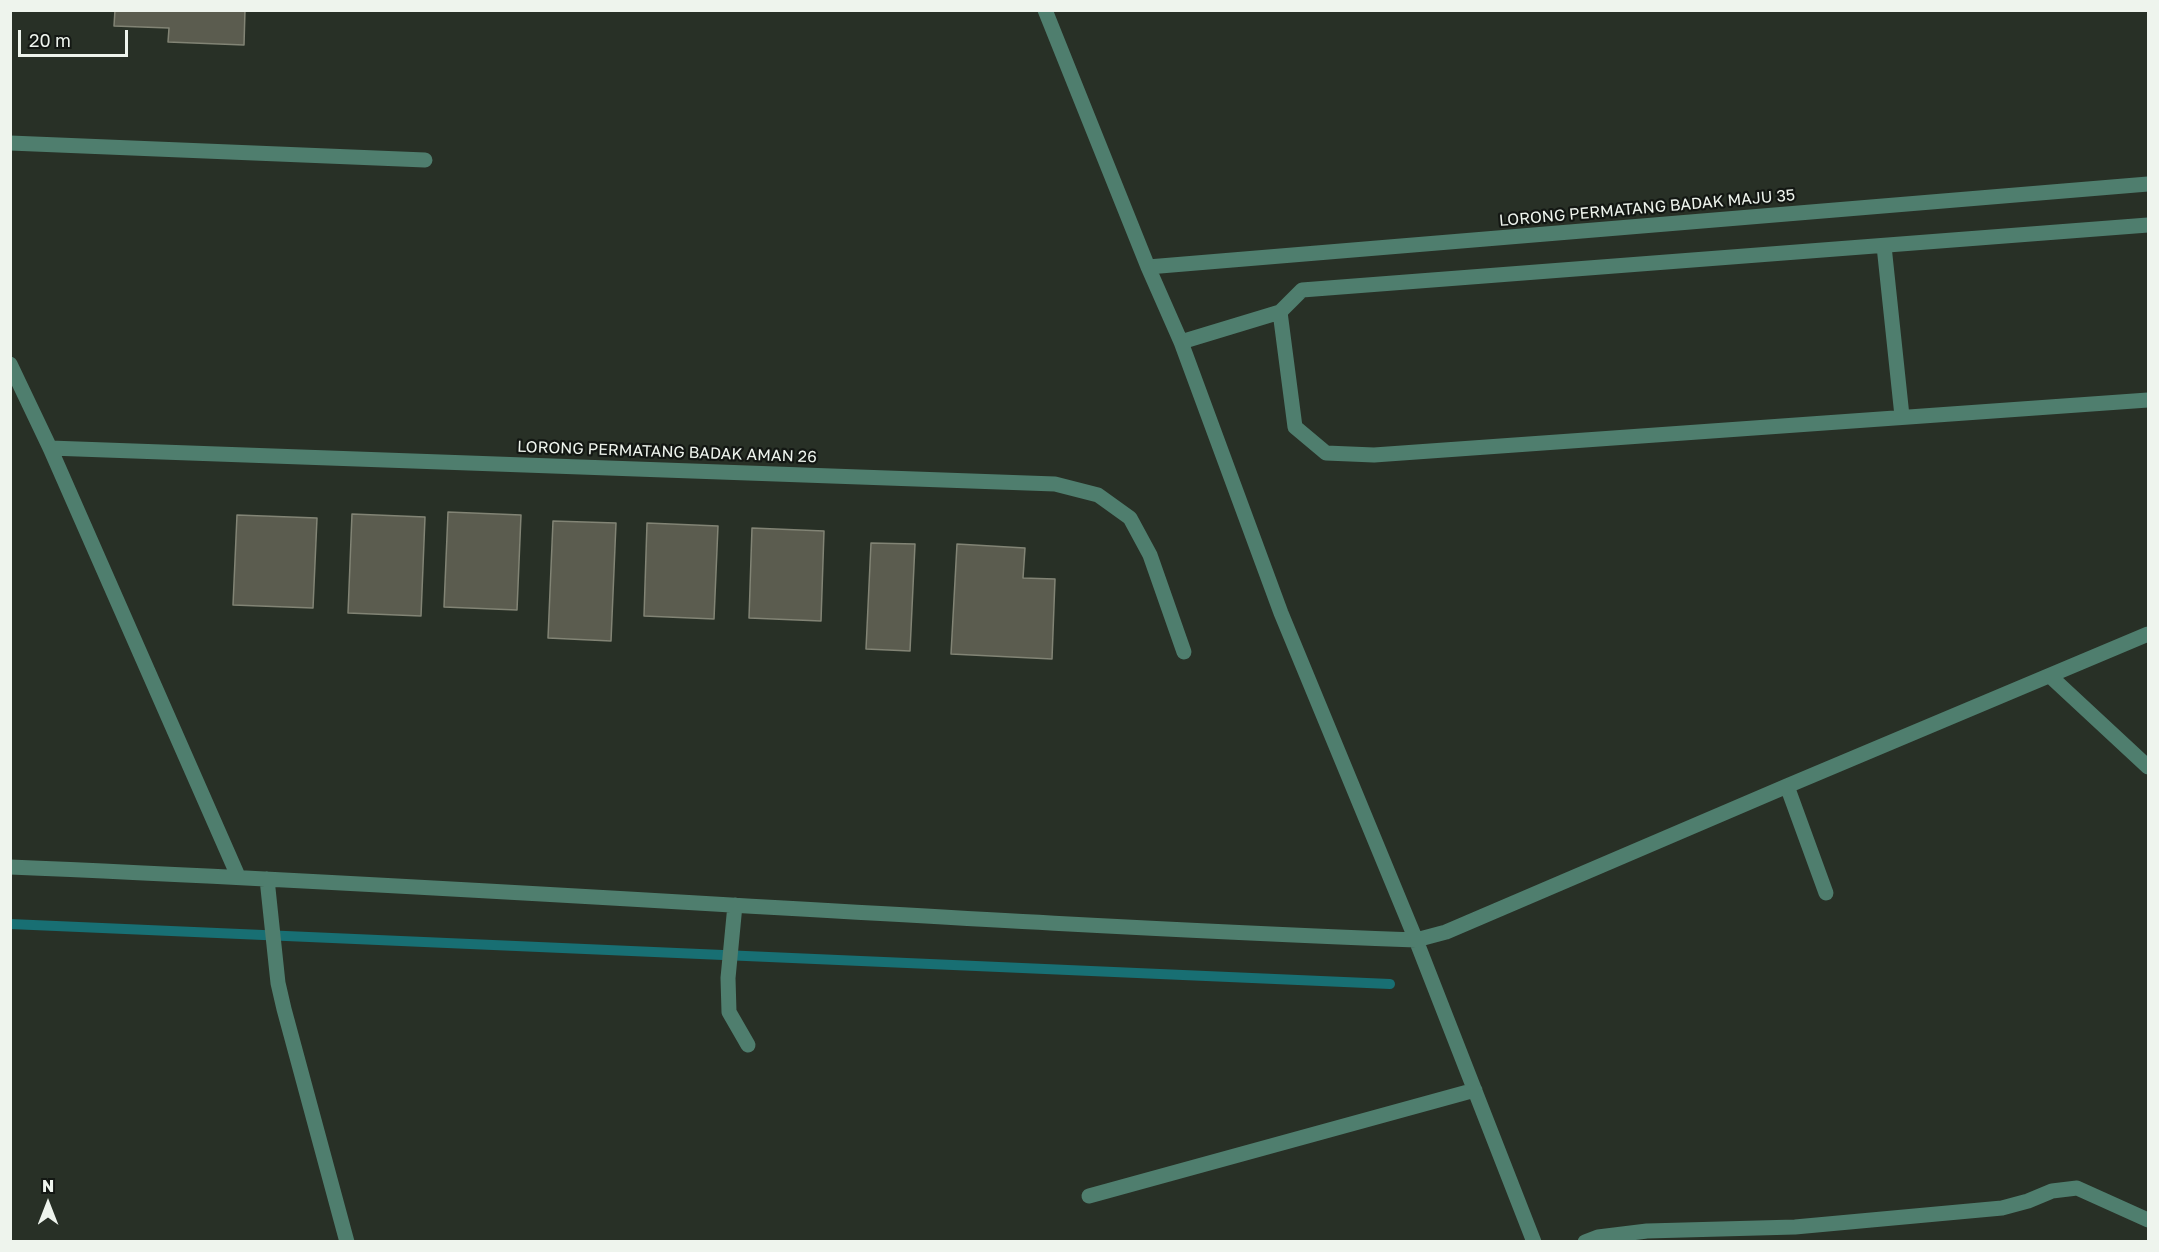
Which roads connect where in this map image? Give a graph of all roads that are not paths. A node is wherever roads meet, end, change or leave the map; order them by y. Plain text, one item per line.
1 (1045, 10) edge
2 (10, 143) edge
3 (425, 160) dead end
4 (2148, 184) edge
5 (2148, 225) edge
6 (1884, 246) junction
7 (1148, 267) junction
8 (1280, 312) junction
9 (1181, 342) junction
10 (10, 364) edge
11 (2148, 400) edge
12 (1902, 416) junction
13 (50, 448) junction
14 (2148, 634) edge
15 (1184, 652) dead end
16 (2050, 676) junction
17 (2148, 767) edge
18 (1787, 786) junction
19 (10, 867) edge
20 (238, 876) junction
21 (267, 879) junction
22 (1826, 893) dead end
23 (735, 905) junction
24 (1416, 940) junction
25 (748, 1045) dead end
26 (1475, 1090) junction
27 (1089, 1196) dead end
28 (2148, 1220) edge
29 (347, 1242) edge
30 (1534, 1242) edge
31 (1585, 1242) edge

1 - 7 street
2 - 3 street
4 - 7 street, LORONG PERMATANG BADAK MAJU 35
5 - 6 street
6 - 8 street
6 - 12 street
7 - 9 street
8 - 9 street
8 - 12 street
9 - 24 street
10 - 13 street
11 - 12 street
13 - 15 street, LORONG PERMATANG BADAK AMAN 26
13 - 20 street
14 - 16 street
16 - 17 street
16 - 18 street
18 - 22 street
18 - 24 street
19 - 20 street
20 - 21 street
21 - 23 street
21 - 29 street
23 - 24 street
23 - 25 street
24 - 26 street
26 - 27 street
26 - 30 street
28 - 31 street

